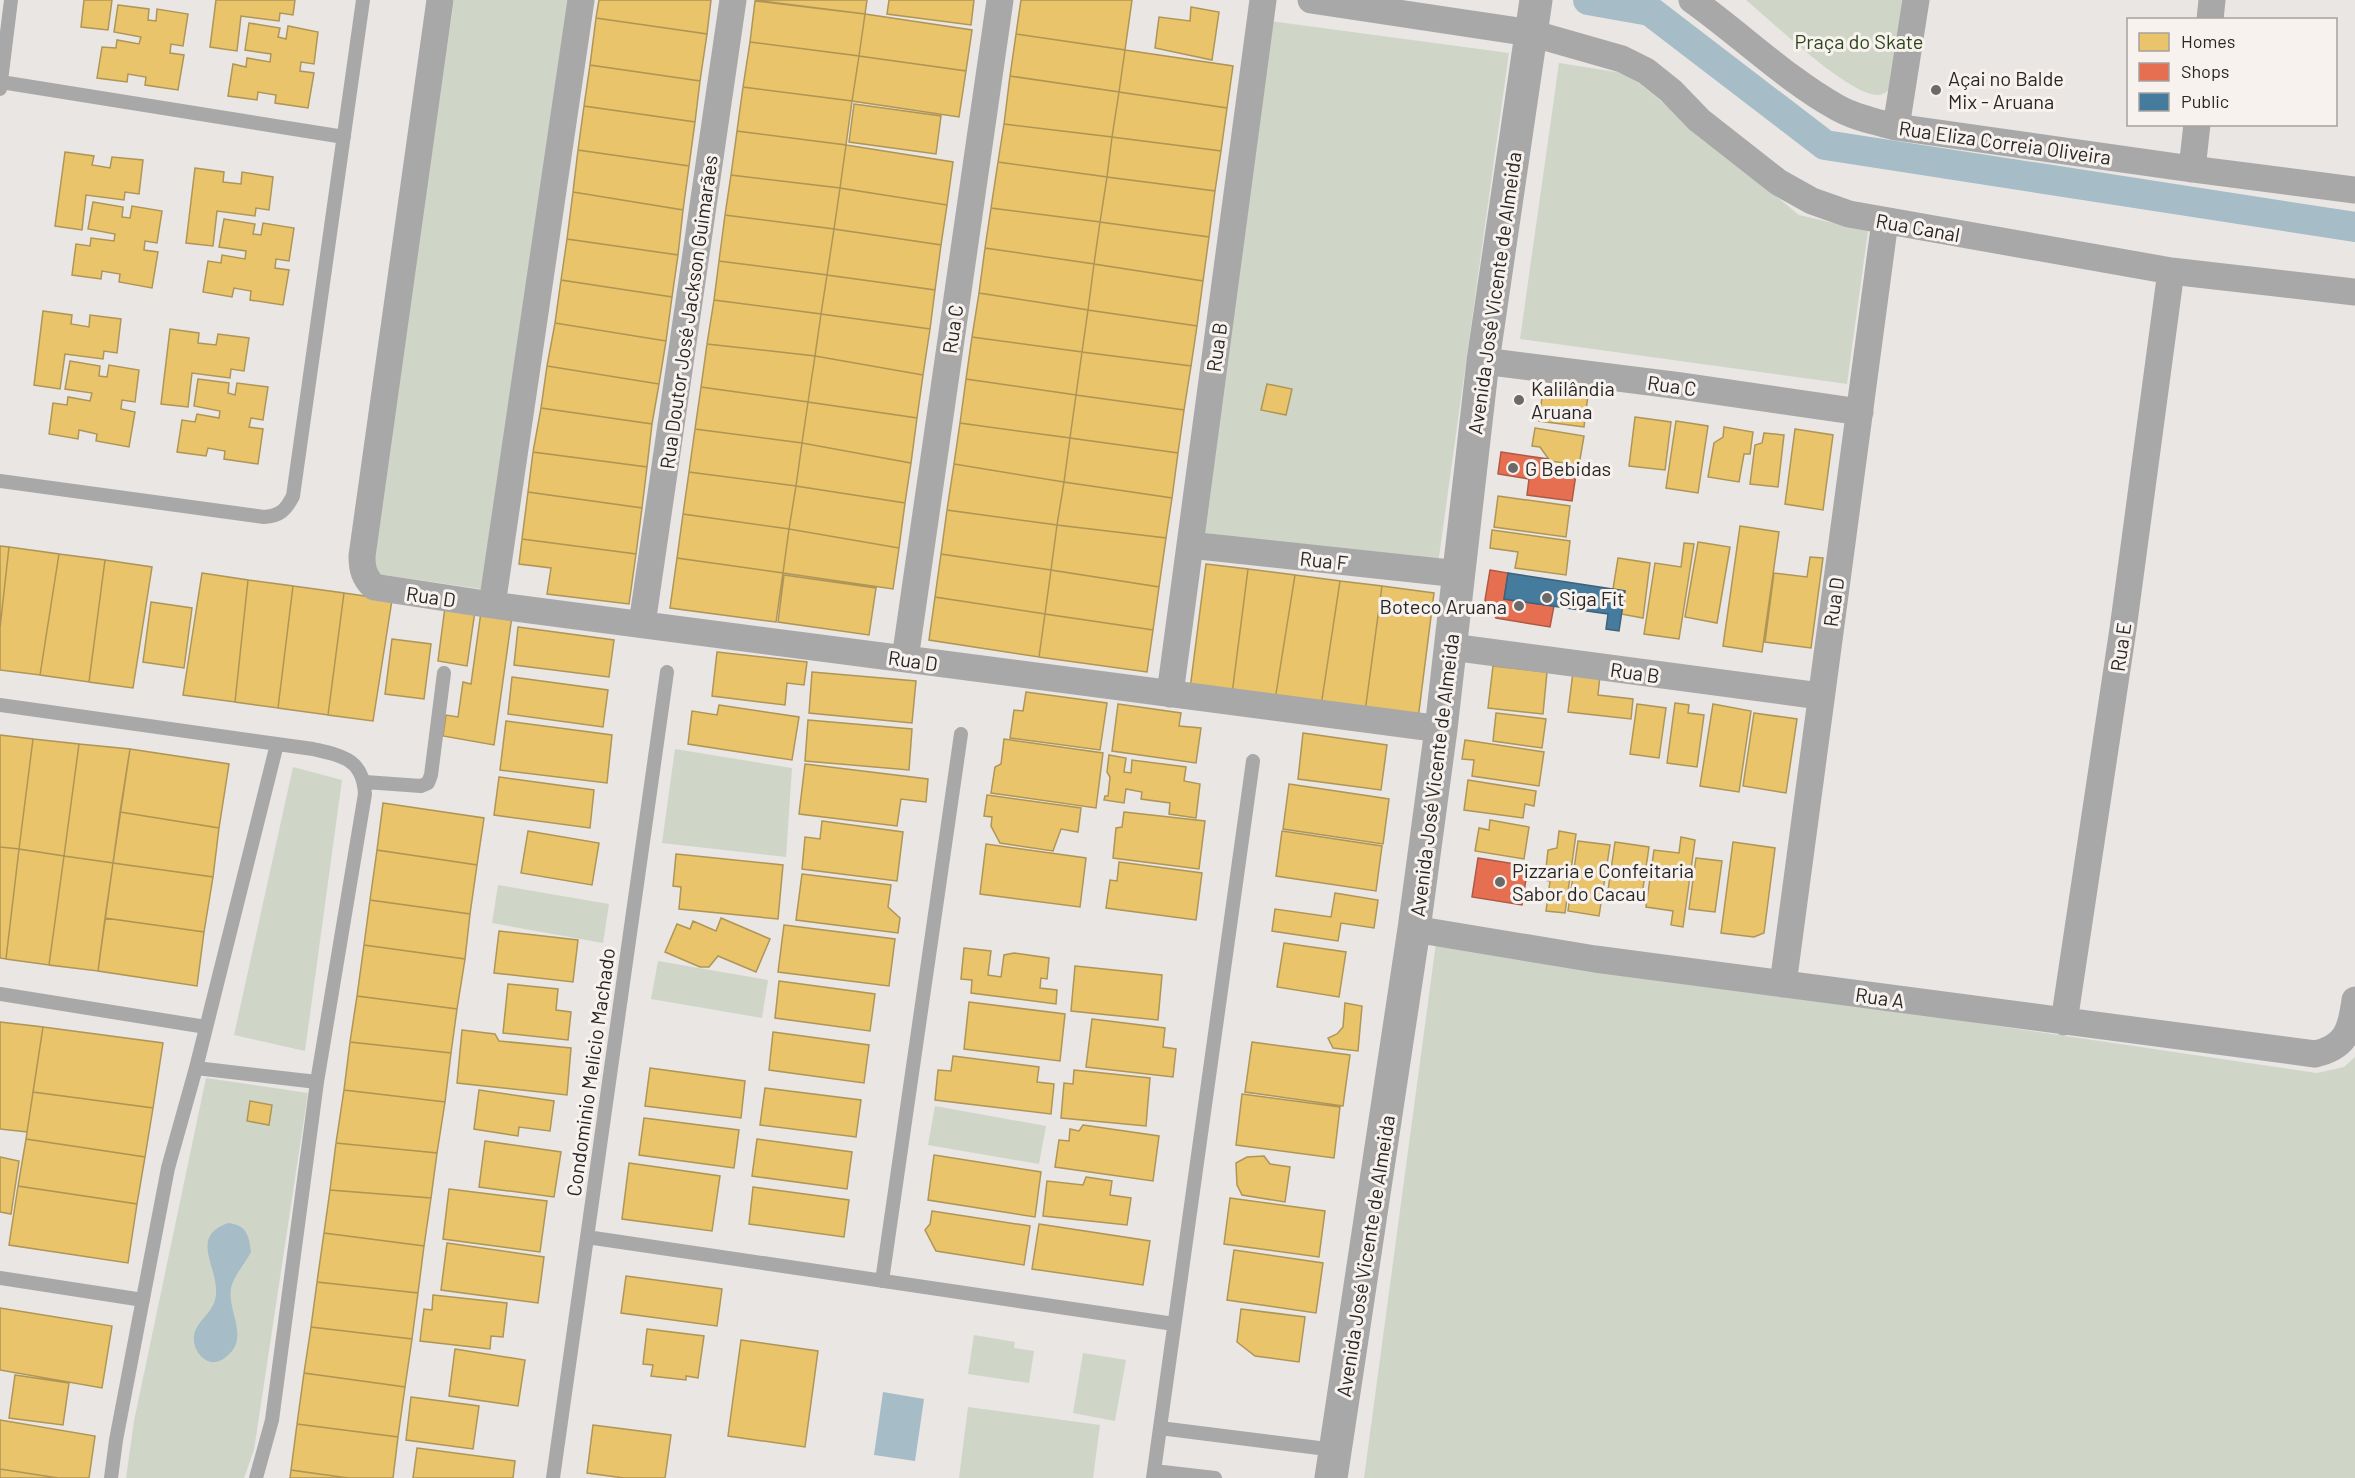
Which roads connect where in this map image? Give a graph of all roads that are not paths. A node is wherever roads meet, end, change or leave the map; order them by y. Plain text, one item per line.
1 (11, 0) edge
2 (363, 0) edge
3 (440, 0) edge
4 (581, 0) edge
5 (733, 0) edge
6 (1000, 0) edge
7 (1263, 0) edge
8 (1311, 0) edge
9 (1536, 0) edge
10 (1692, 0) edge
11 (1916, 0) edge
12 (2212, 0) edge
13 (2210, 18) edge
14 (4, 27) edge
15 (1531, 33) junction
16 (0, 86) edge
17 (2197, 126) edge
18 (1896, 127) junction
19 (344, 137) junction
20 (2192, 170) junction
21 (2355, 190) edge
22 (1885, 221) junction
23 (2171, 271) junction
24 (2355, 292) edge
25 (1483, 361) junction
26 (1860, 412) junction
27 (0, 481) edge
28 (1190, 545) junction
29 (1459, 574) junction
30 (492, 604) junction
31 (642, 624) junction
32 (1451, 647) junction
33 (905, 659) junction
34 (666, 672) dead end
35 (444, 673) dead end
36 (1170, 694) junction
37 (1820, 696) junction
38 (0, 705) edge
39 (1441, 729) junction
40 (961, 734) dead end
41 (277, 744) junction
42 (1253, 761) dead end
43 (365, 782) junction
44 (1414, 929) junction
45 (1783, 984) junction
46 (0, 994) edge
47 (2355, 1000) edge
48 (2064, 1022) junction
49 (207, 1027) junction
50 (196, 1068) junction
51 (317, 1082) junction
52 (587, 1237) junction
53 (0, 1278) edge
54 (882, 1281) junction
55 (143, 1300) junction
56 (1174, 1324) junction
57 (1160, 1428) junction
58 (1333, 1464) edge
59 (1154, 1475) edge
60 (111, 1478) edge
61 (256, 1478) edge
62 (553, 1478) edge
63 (1215, 1478) edge

1 - 14 lane
2 - 19 lane
3 - 30 street, Rua D
4 - 30 street
5 - 31 street, Rua Doutor José Jackson Guimarães
6 - 33 street, Rua C
7 - 28 street, Rua B
8 - 15 street
9 - 15 street, Avenida José Vicente de Almeida
10 - 18 street, Rua Eliza Correia Oliveira
11 - 18 street
12 - 13 street
14 - 16 lane
15 - 22 street, Rua Canal
15 - 25 street, Avenida José Vicente de Almeida
16 - 19 lane
17 - 20 street
18 - 20 street, Rua Eliza Correia Oliveira
19 - 27 lane
20 - 21 street, Rua Eliza Correia Oliveira
22 - 23 street, Rua Canal
22 - 26 street, Rua D
23 - 24 street, Rua Canal
23 - 48 street, Rua E
25 - 26 street, Rua C
25 - 29 street, Avenida José Vicente de Almeida
26 - 37 street, Rua D
28 - 29 street, Rua F
28 - 36 street, Rua B
29 - 32 street, Avenida José Vicente de Almeida
30 - 31 street, Rua D
31 - 33 street, Rua D
32 - 37 street, Rua B
32 - 39 street, Avenida José Vicente de Almeida
33 - 36 street, Rua D
34 - 52 lane, Condominio Melicio Machado
35 - 43 lane
36 - 39 street, Rua D
37 - 45 street, Rua D
38 - 41 lane
39 - 44 street, Avenida José Vicente de Almeida
40 - 54 lane
41 - 43 lane
41 - 49 lane
42 - 56 lane
43 - 51 lane
44 - 45 street, Rua A
44 - 58 street, Avenida José Vicente de Almeida
45 - 48 street, Rua A
46 - 49 lane
47 - 48 street, Rua A
49 - 50 lane
50 - 51 lane
50 - 55 lane
51 - 61 lane
52 - 54 lane
52 - 62 lane, Condominio Melicio Machado
53 - 55 lane
54 - 56 lane
55 - 60 lane
56 - 57 lane
57 - 58 lane
57 - 59 lane
59 - 63 lane

